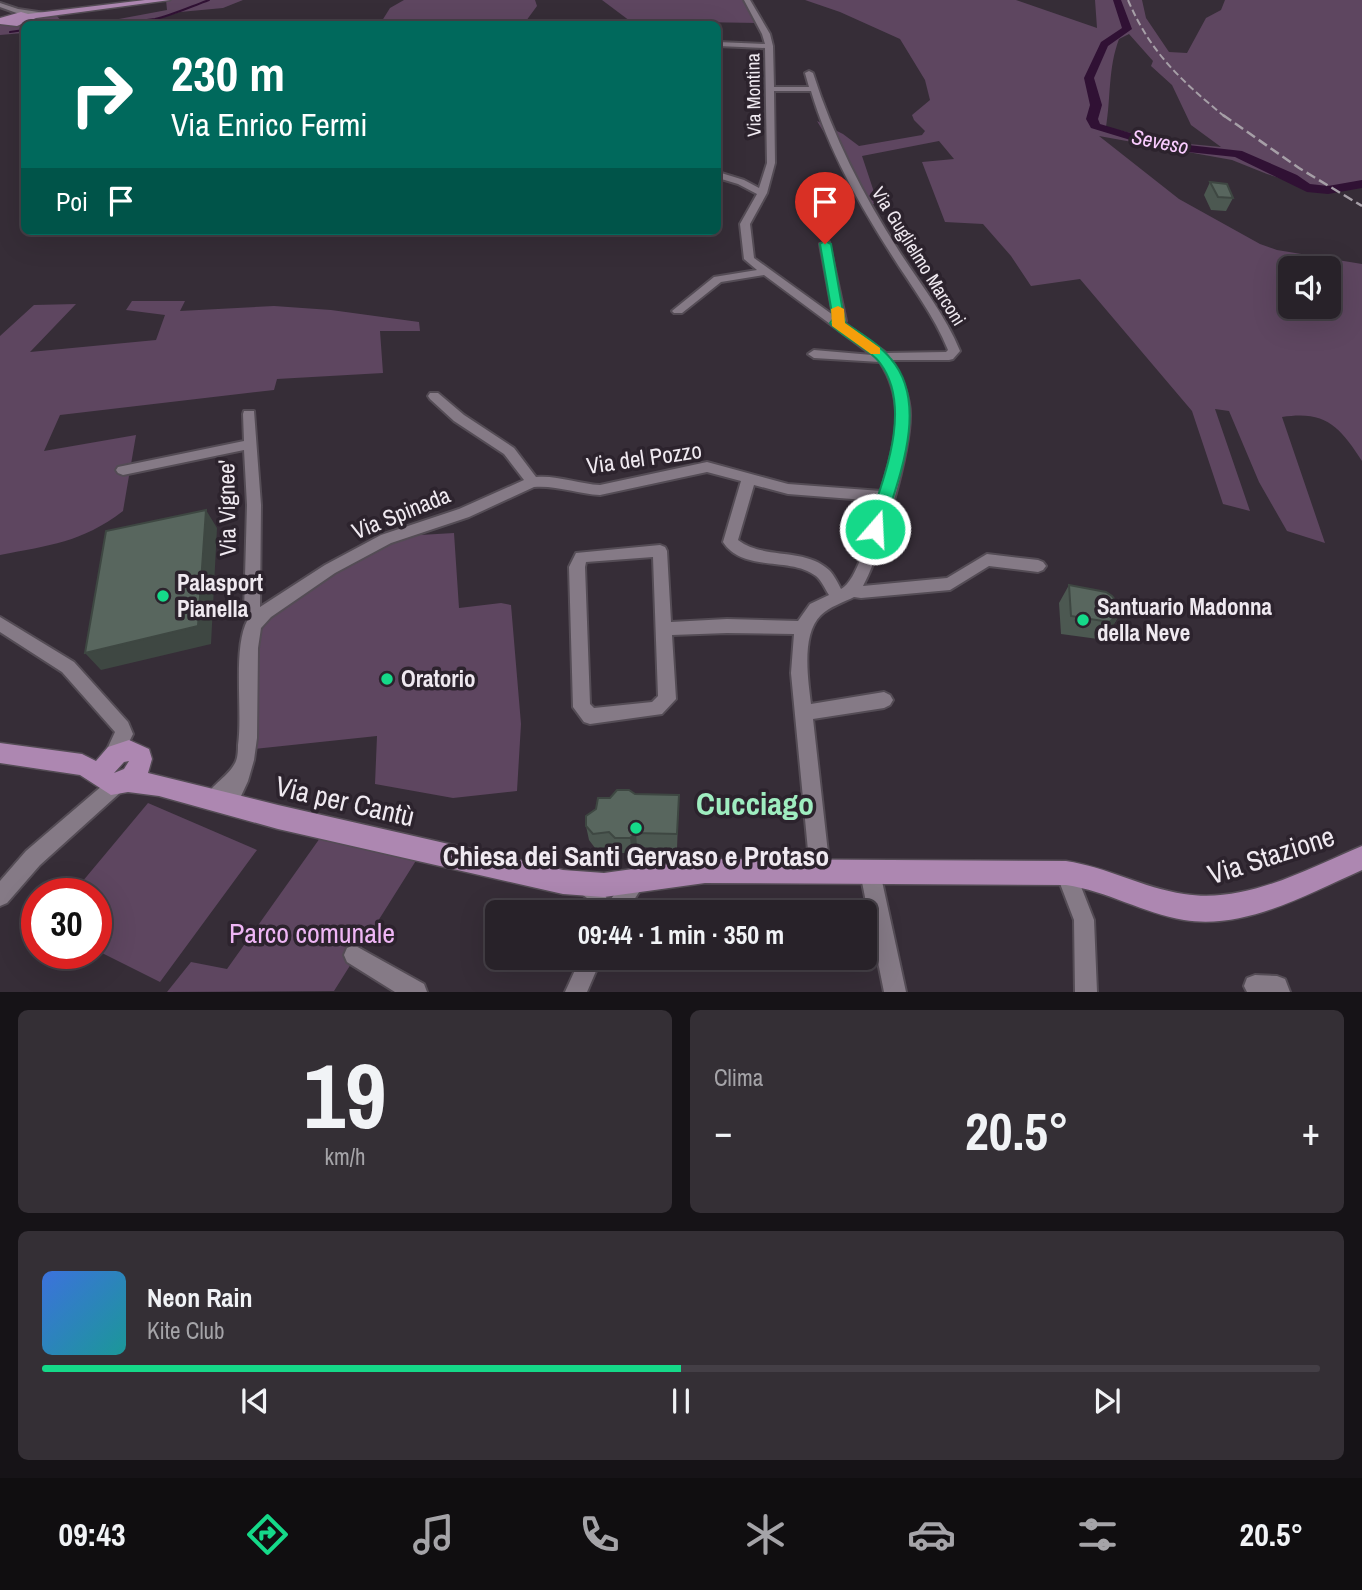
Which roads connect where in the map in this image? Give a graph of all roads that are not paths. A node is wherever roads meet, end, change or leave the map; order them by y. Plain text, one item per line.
1 (166, 0) edge
2 (747, 0) edge
3 (0, 5) edge
4 (61, 14) junction
5 (28, 18) junction
6 (9, 22) edge
7 (721, 44) edge
8 (769, 46) junction
9 (809, 73) dead end
10 (770, 89) junction
11 (813, 89) junction
12 (721, 176) edge
13 (762, 193) junction
14 (825, 244) dead end
15 (762, 272) junction
16 (678, 311) dead end
17 (836, 323) junction
18 (814, 354) dead end
19 (883, 357) junction
20 (434, 396) dead end
21 (249, 414) dead end
22 (251, 444) junction
23 (123, 470) dead end
24 (749, 478) junction
25 (532, 482) junction
26 (886, 497) junction
27 (1038, 566) dead end
28 (845, 593) junction
29 (258, 618) junction
30 (0, 624) edge
31 (802, 628) junction
32 (665, 629) junction
33 (884, 700) dead end
34 (803, 713) junction
35 (0, 753) edge
36 (114, 776) junction
37 (221, 801) junction
38 (1362, 858) edge
39 (820, 871) junction
40 (870, 872) junction
41 (1066, 873) junction
42 (635, 883) junction
43 (585, 884) junction
44 (0, 895) edge
45 (597, 900) edge
46 (623, 900) edge
47 (354, 955) dead end
48 (586, 970) edge
49 (1255, 986) dead end
50 (416, 992) edge
51 (576, 992) edge
52 (895, 992) edge
53 (1086, 992) edge
54 (1279, 992) edge

1 - 4 main road
2 - 8 street, Via Montina
3 - 6 street
4 - 5 main road
4 - 6 street
5 - 6 main road
5 - 6 street
7 - 8 street
8 - 10 street, Via Montina
9 - 11 street, Via Guglielmo Marconi
10 - 11 street
10 - 13 street, Via Montina
11 - 19 street, Via Guglielmo Marconi
12 - 13 street
13 - 15 street, Via Montina
14 - 17 street
15 - 16 street
15 - 17 street
17 - 19 street
18 - 19 street
19 - 26 street
20 - 25 street
21 - 22 street, Via Vignee'
22 - 23 street
22 - 29 street, Via Vignee'
24 - 25 street, Via del Pozzo
24 - 26 street, Via del Pozzo
24 - 28 street
25 - 29 street, Via Spinada
26 - 28 street
27 - 28 street
28 - 31 street
29 - 37 street, Via Vignee'
30 - 36 street
31 - 32 street
31 - 34 street
32 - 32 street
33 - 34 street
34 - 39 street
35 - 36 main road, Via per Cantù
36 - 37 main road, Via per Cantù
36 - 44 street
37 - 43 main road, Via per Cantù
38 - 41 main road, Via Stazione
39 - 40 main road, Via Stazione
39 - 42 main road, Via per Cantù
40 - 41 main road, Via Stazione
40 - 52 street
41 - 53 street
42 - 43 main road, Via per Cantù
42 - 46 street
43 - 45 street
47 - 50 street
48 - 51 street
49 - 54 street

